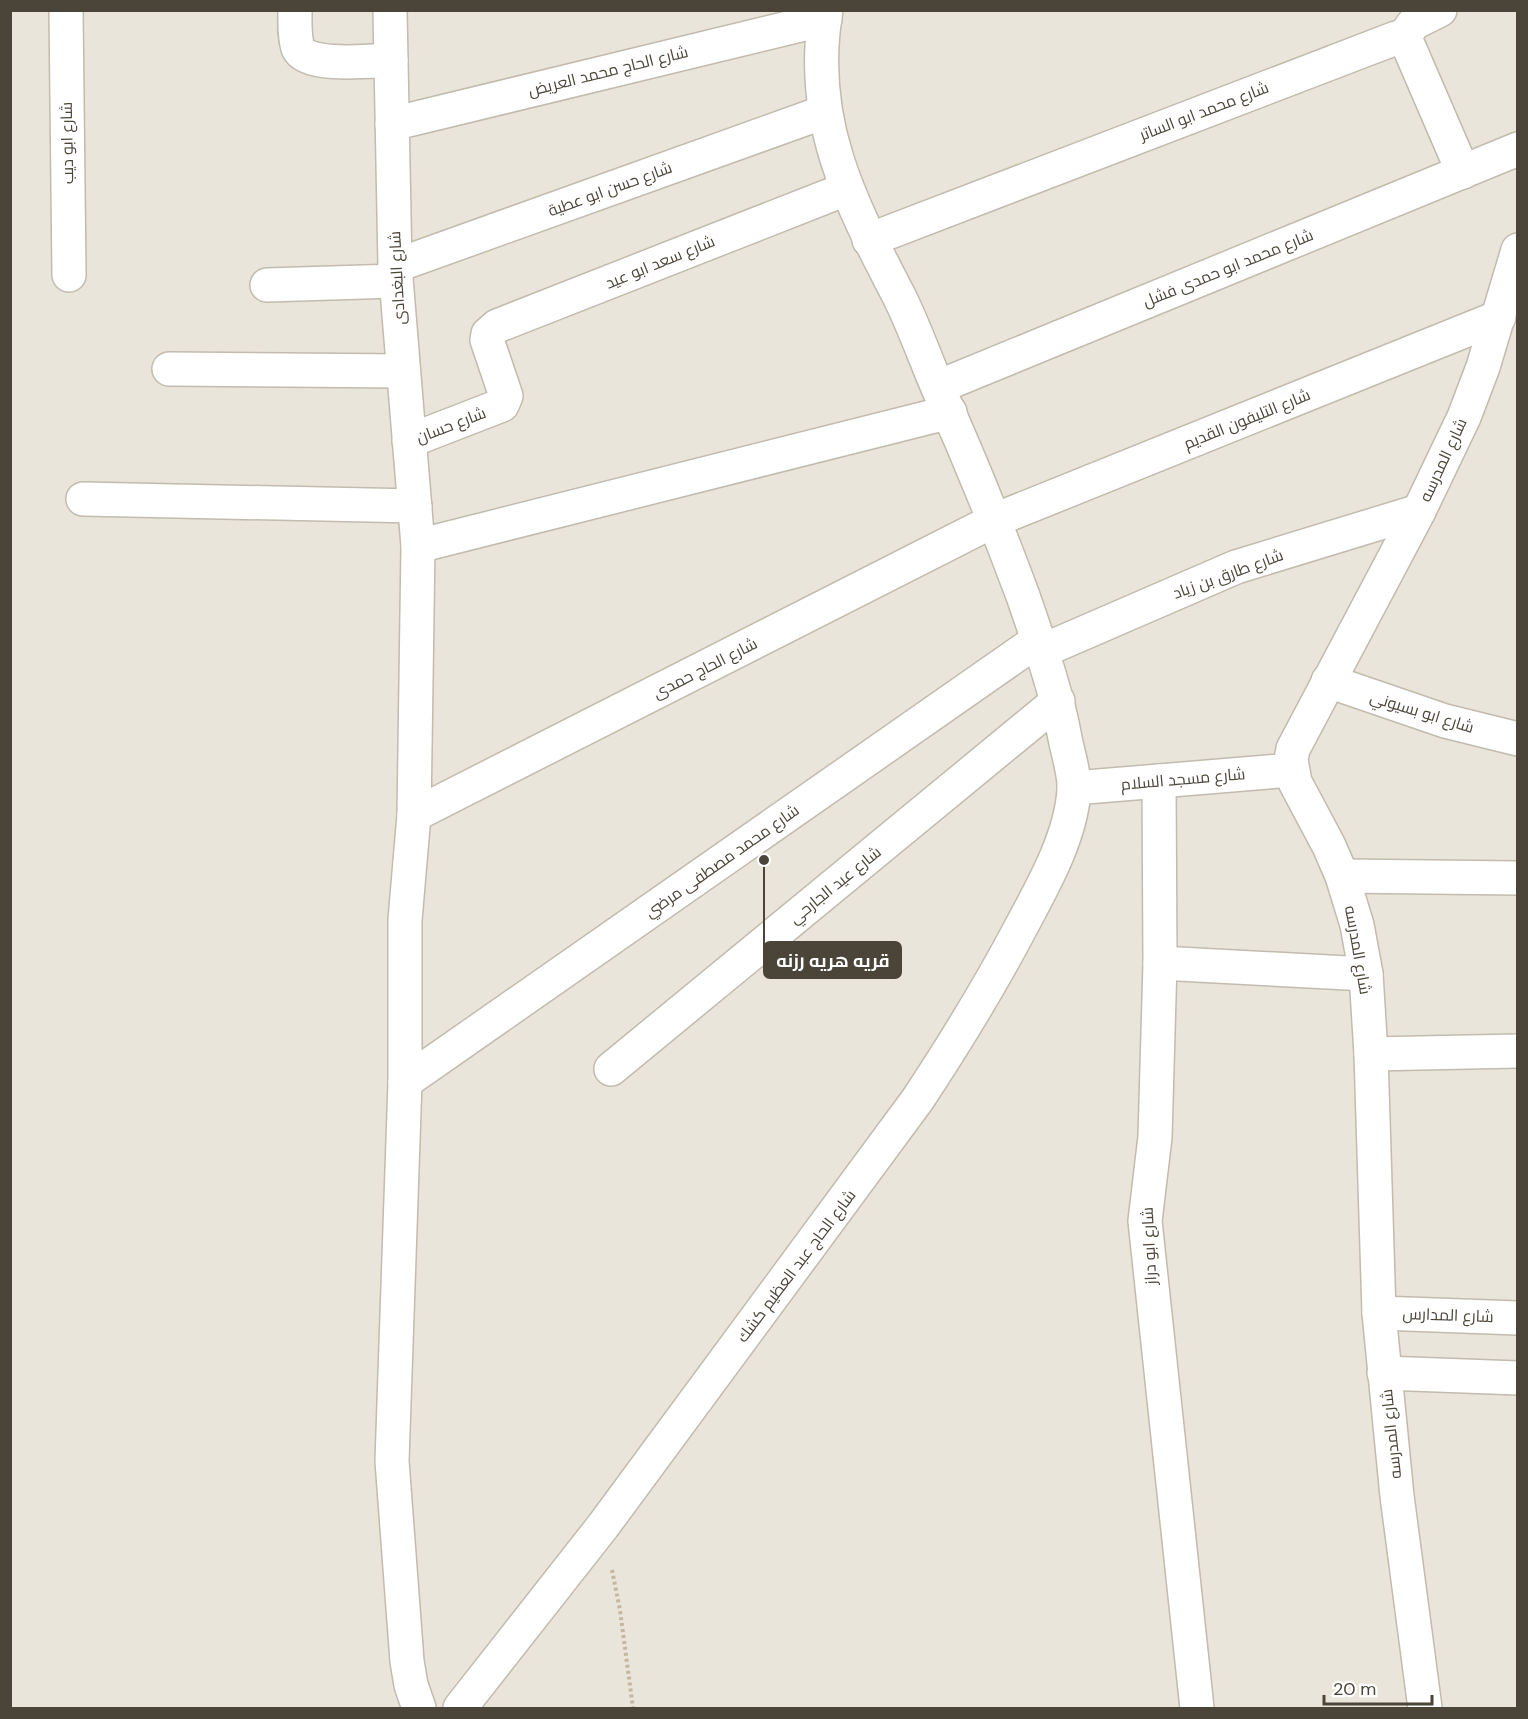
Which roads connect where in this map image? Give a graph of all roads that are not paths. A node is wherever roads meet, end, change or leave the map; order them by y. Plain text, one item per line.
1 (66, 10) edge
2 (295, 10) edge
3 (390, 10) edge
4 (1440, 10) edge
5 (825, 15) edge
6 (1402, 39) junction
7 (391, 60) junction
8 (824, 112) junction
9 (392, 124) junction
10 (1518, 149) edge
11 (1463, 172) junction
12 (846, 189) junction
13 (869, 240) junction
14 (1518, 250) edge
15 (396, 273) junction
16 (69, 275) dead end
17 (267, 285) dead end
18 (1513, 286) edge
19 (1499, 317) junction
20 (489, 346) joint
21 (169, 369) dead end
22 (403, 371) junction
23 (944, 400) junction
24 (409, 441) junction
25 (83, 499) dead end
26 (415, 506) junction
27 (1419, 511) junction
28 (995, 520) junction
29 (418, 546) junction
30 (1040, 645) junction
31 (1328, 681) junction
32 (1058, 701) junction
33 (1518, 739) edge
34 (1292, 770) junction
35 (1159, 781) junction
36 (1074, 788) junction
37 (414, 815) junction
38 (1342, 876) junction
39 (1518, 878) edge
40 (1160, 963) junction
41 (1366, 974) junction
42 (1518, 1051) edge
43 (1371, 1054) junction
44 (611, 1069) dead end
45 (405, 1082) junction
46 (1379, 1312) junction
47 (1518, 1318) edge
48 (1384, 1373) junction
49 (1518, 1378) edge
50 (419, 1708) edge
51 (460, 1708) edge
52 (1197, 1708) edge
53 (1425, 1708) edge

1 - 16 street, شارع ابو ديب
2 - 7 street
3 - 7 street, شارع البغدادى
4 - 6 street
5 - 8 street
5 - 9 street, شارع الحاج محمد العريض
6 - 11 street
6 - 13 street, شارع محمد ابو الساتر
7 - 9 street, شارع البغدادى
8 - 12 street
8 - 15 street, شارع حسن ابو عطية
9 - 15 street, شارع البغدادى
10 - 11 street, شارع محمد ابو حمدى فشل
11 - 23 street, شارع محمد ابو حمدى فشل
12 - 13 street
12 - 20 street, شارع سعد ابو عيد
13 - 23 street
14 - 18 street, شارع المدرسه
15 - 17 street, شارع حسن ابو عطية
15 - 22 street, شارع البغدادى
18 - 19 street, شارع المدرسه
19 - 27 street, شارع المدرسه
19 - 28 street, شارع التليفون القديم
20 - 24 street, شارع حسان
21 - 22 street
22 - 24 street, شارع البغدادى
23 - 28 street
23 - 29 street, شارع محمد ابو حمدى فشل
24 - 26 street, شارع البغدادى
25 - 26 street
26 - 29 street, شارع البغدادى
27 - 30 street, شارع طارق بن زياد
27 - 31 street, شارع المدرسه
28 - 30 street
28 - 37 street, شارع الحاج حمدى
29 - 37 street, شارع البغدادى
30 - 32 street
30 - 45 street, شارع محمد مصطفى مرضي
31 - 33 street, شارع ابو بسيوني
31 - 34 street, شارع المدرسه
32 - 36 street
32 - 44 street, شارع عيد الجارحي
34 - 35 street, شارع مسجد السلام
34 - 38 street, شارع المدرسه
35 - 36 street, شارع مسجد السلام
35 - 40 street, شارع ابو دراز
36 - 51 street, شارع الحاج عبد العظيم كشك
37 - 45 street, شارع البغدادى
38 - 39 street
38 - 41 street, شارع المدرسه
40 - 41 street
40 - 52 street, شارع ابو دراز
41 - 43 street, شارع المدرسه
42 - 43 street
43 - 46 street, شارع المدرسه
45 - 50 street, شارع البغدادى
46 - 47 street, شارع المدارس
46 - 48 street, شارع المدرسه
48 - 49 street
48 - 53 street, شارع المدرسه

